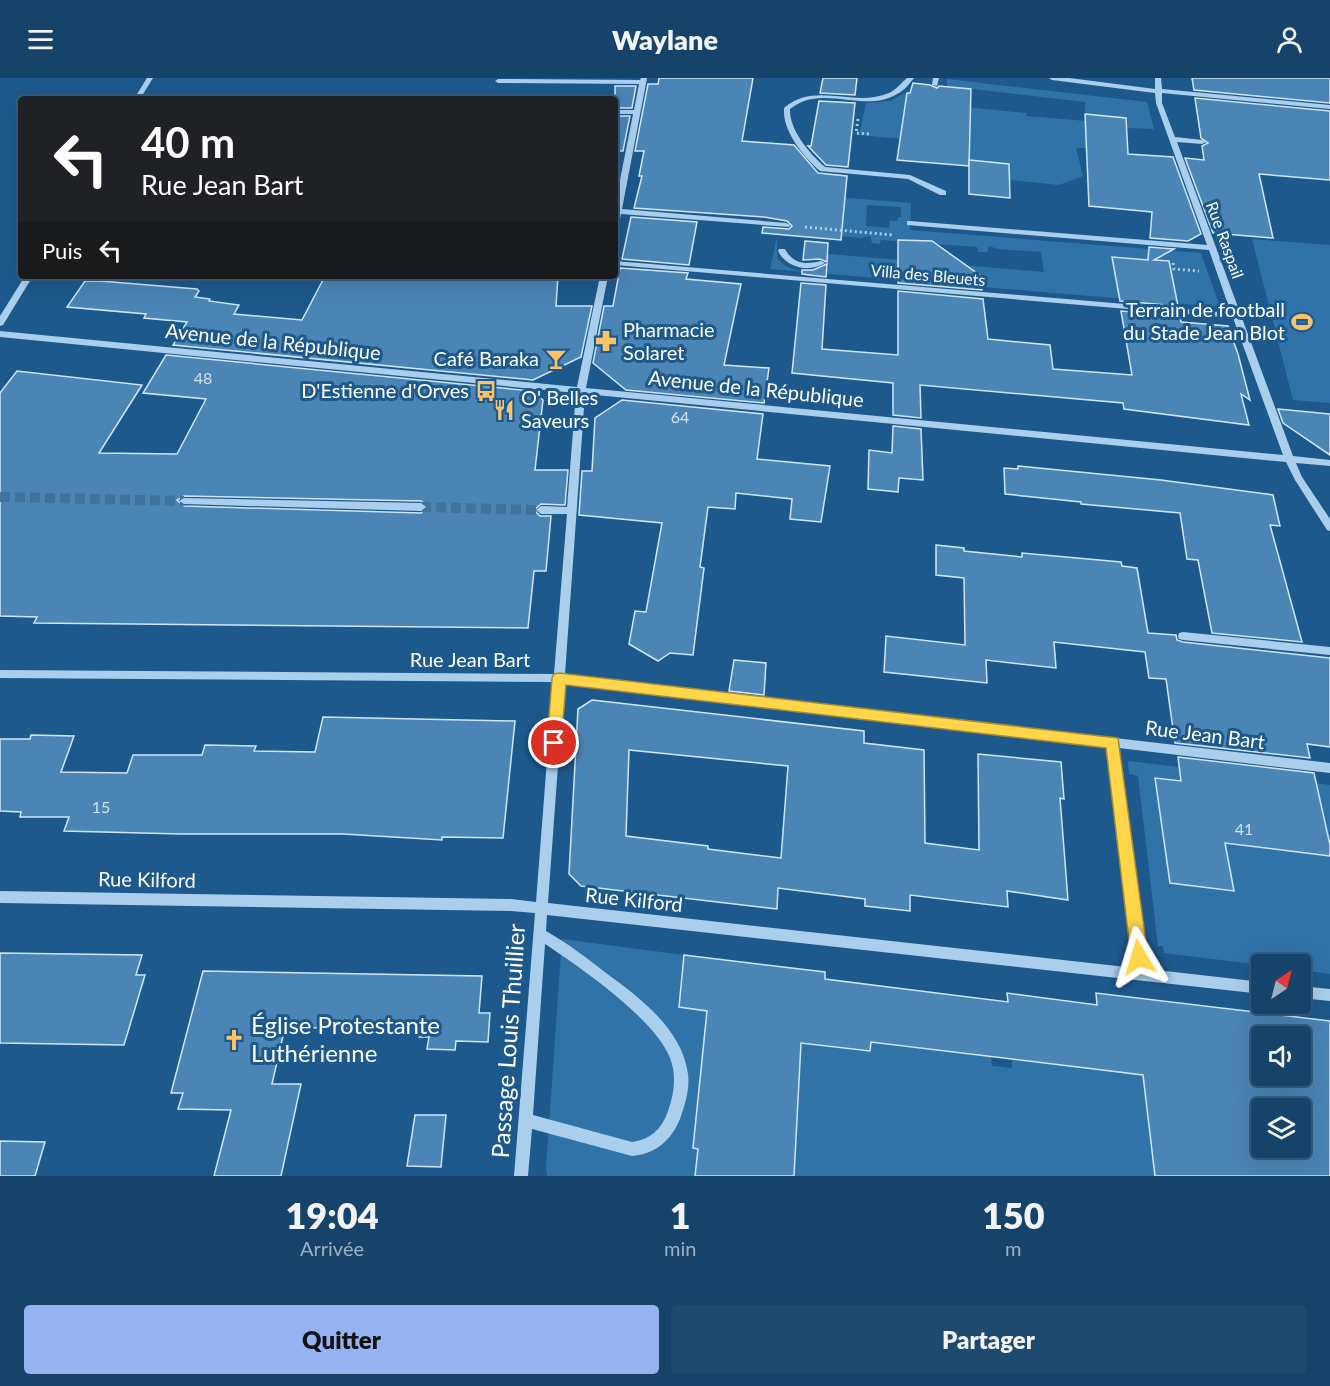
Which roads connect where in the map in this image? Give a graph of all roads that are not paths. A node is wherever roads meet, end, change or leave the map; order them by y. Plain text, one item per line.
1 (150, 78) edge
2 (910, 78) edge
3 (1052, 78) edge
4 (1158, 78) edge
5 (644, 80) edge
6 (498, 81) dead end
7 (1158, 91) junction
8 (139, 96) edge
9 (1330, 107) edge
10 (618, 112) edge
11 (637, 112) junction
12 (1172, 139) junction
13 (1202, 142) dead end
14 (943, 193) dead end
15 (618, 201) edge
16 (618, 206) edge
17 (910, 223) dead end
18 (786, 225) dead end
19 (1213, 248) junction
20 (782, 251) dead end
21 (618, 263) edge
22 (821, 263) dead end
23 (26, 279) edge
24 (603, 279) edge
25 (1238, 316) junction
26 (0, 323) edge
27 (0, 334) edge
28 (581, 391) junction
29 (1289, 459) junction
30 (1330, 463) edge
31 (184, 501) tunnel mouth
32 (421, 507) tunnel mouth
33 (541, 510) tunnel mouth
34 (572, 511) junction
35 (1330, 527) edge
36 (1183, 636) dead end
37 (1330, 651) edge
38 (0, 674) edge
39 (559, 678) junction
40 (1113, 743) junction
41 (1330, 768) edge
42 (0, 897) edge
43 (541, 909) junction
44 (540, 934) junction
45 (1142, 975) junction
46 (1251, 987) edge
47 (1311, 993) edge
48 (1330, 995) edge
49 (525, 1120) junction
50 (521, 1169) edge

1 - 8 street
2 - 14 street
3 - 7 street
4 - 7 street, Rue Raspail
5 - 6 street
5 - 11 street
7 - 9 street
7 - 12 street, Rue Raspail
10 - 11 street
11 - 15 street
12 - 13 street
12 - 19 street, Rue Raspail
16 - 18 street
17 - 19 street
19 - 25 street, Rue Raspail
20 - 22 street
21 - 25 street, Villa des Bleuets
23 - 26 street
24 - 28 street, Passage Louis Thuillier
25 - 29 street, Rue Raspail
27 - 28 street, Avenue de la République
28 - 29 street, Avenue de la République
28 - 34 street, Passage Louis Thuillier
29 - 30 street, Avenue de la République
29 - 35 street, Rue Raspail
31 - 32 street
33 - 34 street
34 - 39 street, Passage Louis Thuillier
36 - 37 street
38 - 39 street, Rue Jean Bart
39 - 40 street, Rue Jean Bart
39 - 43 street, Passage Louis Thuillier
40 - 41 street, Rue Jean Bart
40 - 45 street
42 - 43 street, Rue Kilford
43 - 44 street, Passage Louis Thuillier
43 - 45 street, Rue Kilford
44 - 49 street, Passage Louis Thuillier
44 - 49 street
45 - 46 street, Rue Kilford
47 - 48 street
49 - 50 street, Passage Louis Thuillier

